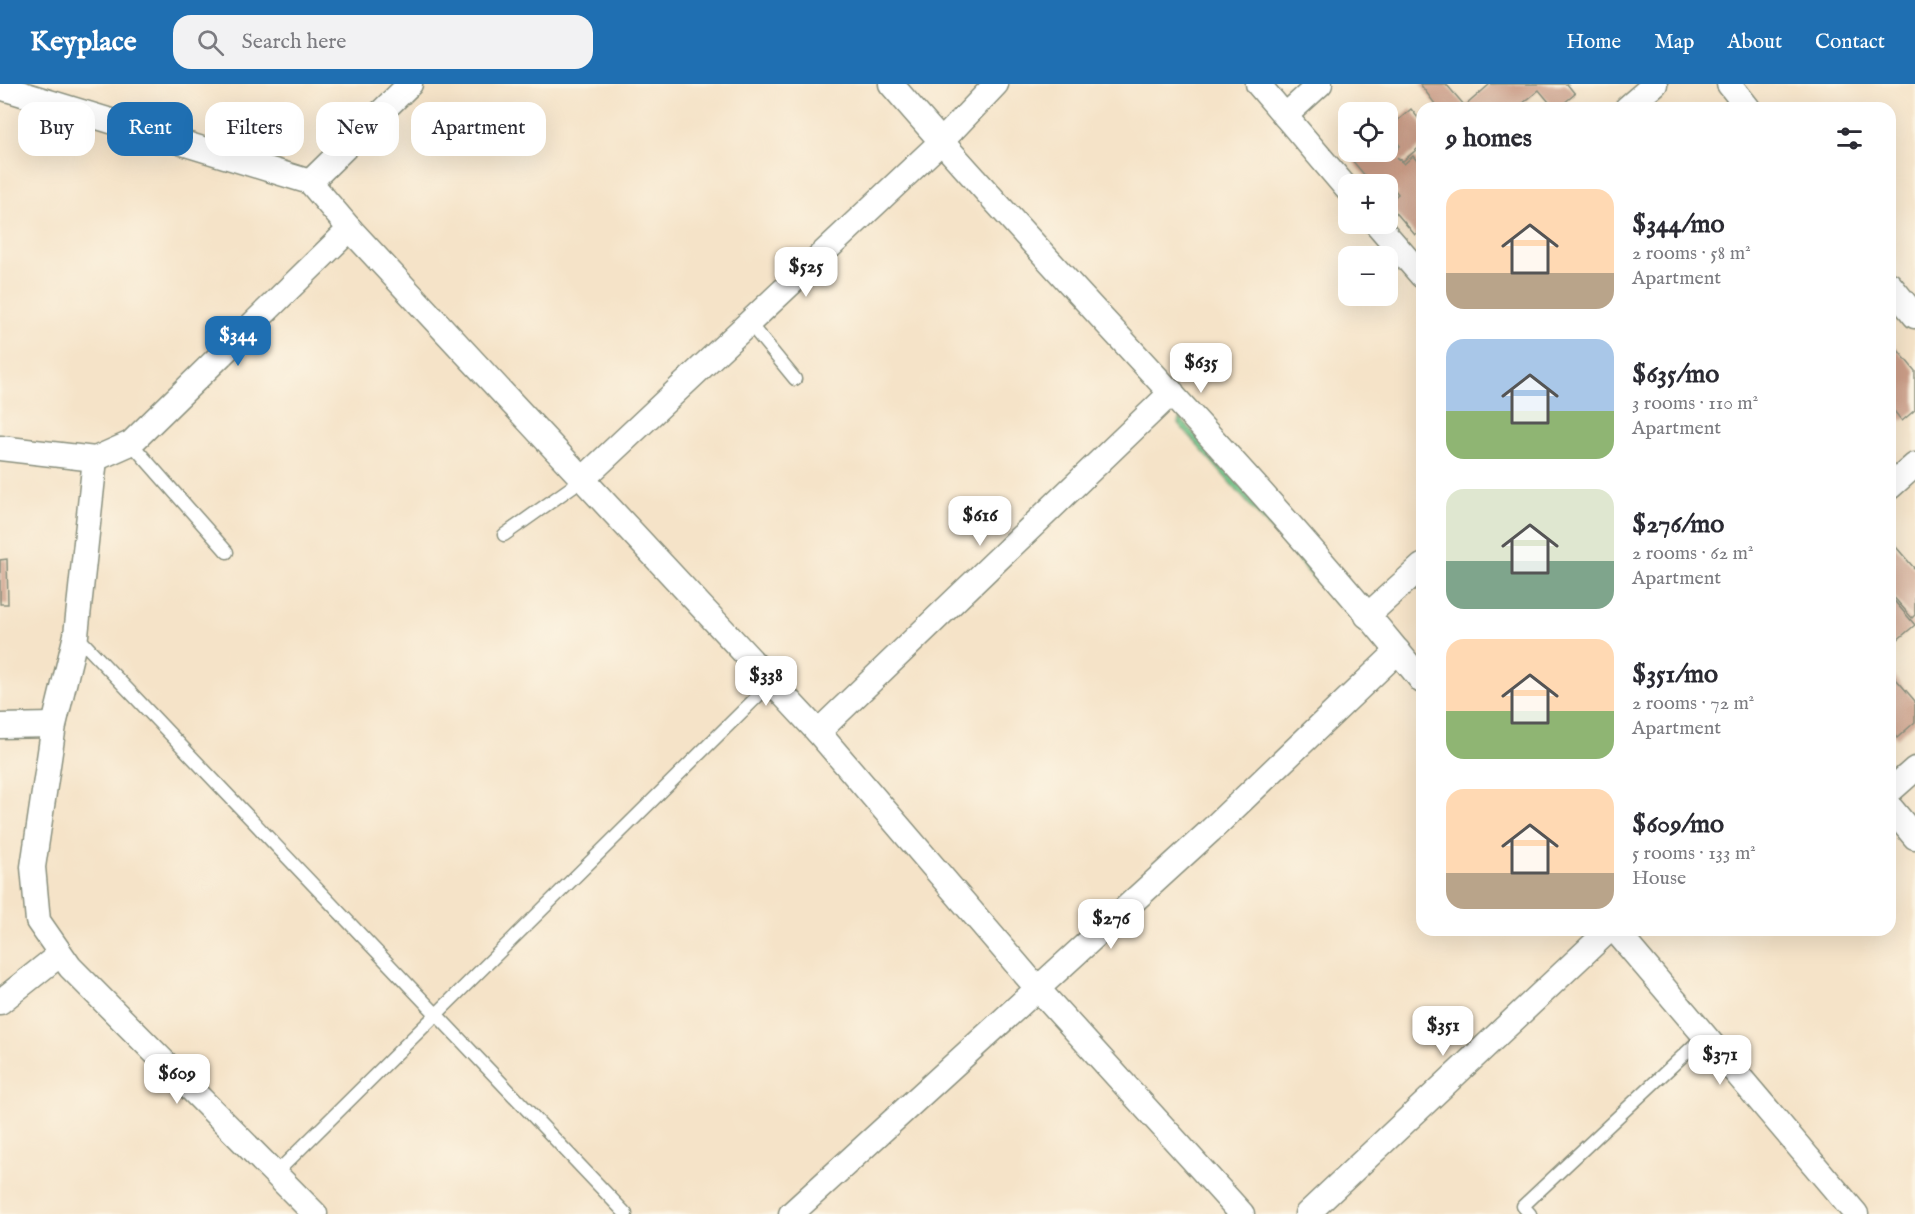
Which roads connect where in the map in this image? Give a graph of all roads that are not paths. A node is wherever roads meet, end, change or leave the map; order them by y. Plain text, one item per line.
1 (410, 84) edge
2 (891, 84) edge
3 (996, 84) edge
4 (1258, 84) edge
5 (1320, 84) edge
6 (1655, 84) edge
7 (1729, 84) edge
8 (0, 87) edge
9 (1634, 102) edge
10 (1743, 102) edge
11 (1285, 116) junction
12 (941, 142) junction
13 (1338, 178) edge
14 (310, 182) junction
15 (350, 229) junction
16 (1386, 234) edge
17 (1416, 269) edge
18 (1896, 292) edge
19 (1915, 316) edge
20 (749, 322) junction
21 (795, 379) dead end
22 (1172, 392) junction
23 (131, 443) junction
24 (0, 448) edge
25 (95, 459) junction
26 (1915, 465) edge
27 (583, 479) junction
28 (1896, 482) edge
29 (504, 535) dead end
30 (227, 552) dead end
31 (1416, 571) edge
32 (1367, 616) junction
33 (76, 635) junction
34 (1398, 651) junction
35 (1416, 674) edge
36 (772, 682) junction
37 (54, 725) junction
38 (0, 726) edge
39 (818, 732) junction
40 (1915, 769) edge
41 (1896, 786) edge
42 (1896, 814) edge
43 (1915, 837) edge
44 (1603, 936) edge
45 (1620, 936) edge
46 (59, 955) junction
47 (1037, 988) junction
48 (0, 1002) edge
49 (436, 1014) junction
50 (1705, 1035) junction
51 (275, 1174) junction
52 (315, 1214) edge
53 (626, 1214) edge
54 (791, 1214) edge
55 (1242, 1214) edge
56 (1307, 1214) edge
57 (1530, 1214) edge
58 (1856, 1214) edge

1 - 14 street
2 - 12 street
3 - 12 street
4 - 11 street
5 - 11 street
6 - 9 street
7 - 10 street
8 - 14 street
11 - 13 street
12 - 20 street
12 - 22 street
14 - 15 street
15 - 23 street
15 - 27 street
16 - 17 street
18 - 19 street
20 - 21 lane
20 - 27 street
22 - 32 street
22 - 39 street
23 - 25 street
23 - 30 lane
24 - 25 street
25 - 33 street
26 - 28 street
27 - 29 lane
27 - 36 street
31 - 32 street
32 - 34 street
33 - 37 street
33 - 49 lane
34 - 35 street
34 - 47 street
36 - 39 street
36 - 49 lane
37 - 38 street
37 - 46 street
39 - 47 street
40 - 41 street
42 - 43 street
44 - 56 street
45 - 50 street
46 - 48 street
46 - 51 street
47 - 54 street
47 - 55 street
49 - 51 lane
49 - 53 lane
50 - 57 lane
50 - 58 street
51 - 52 street

